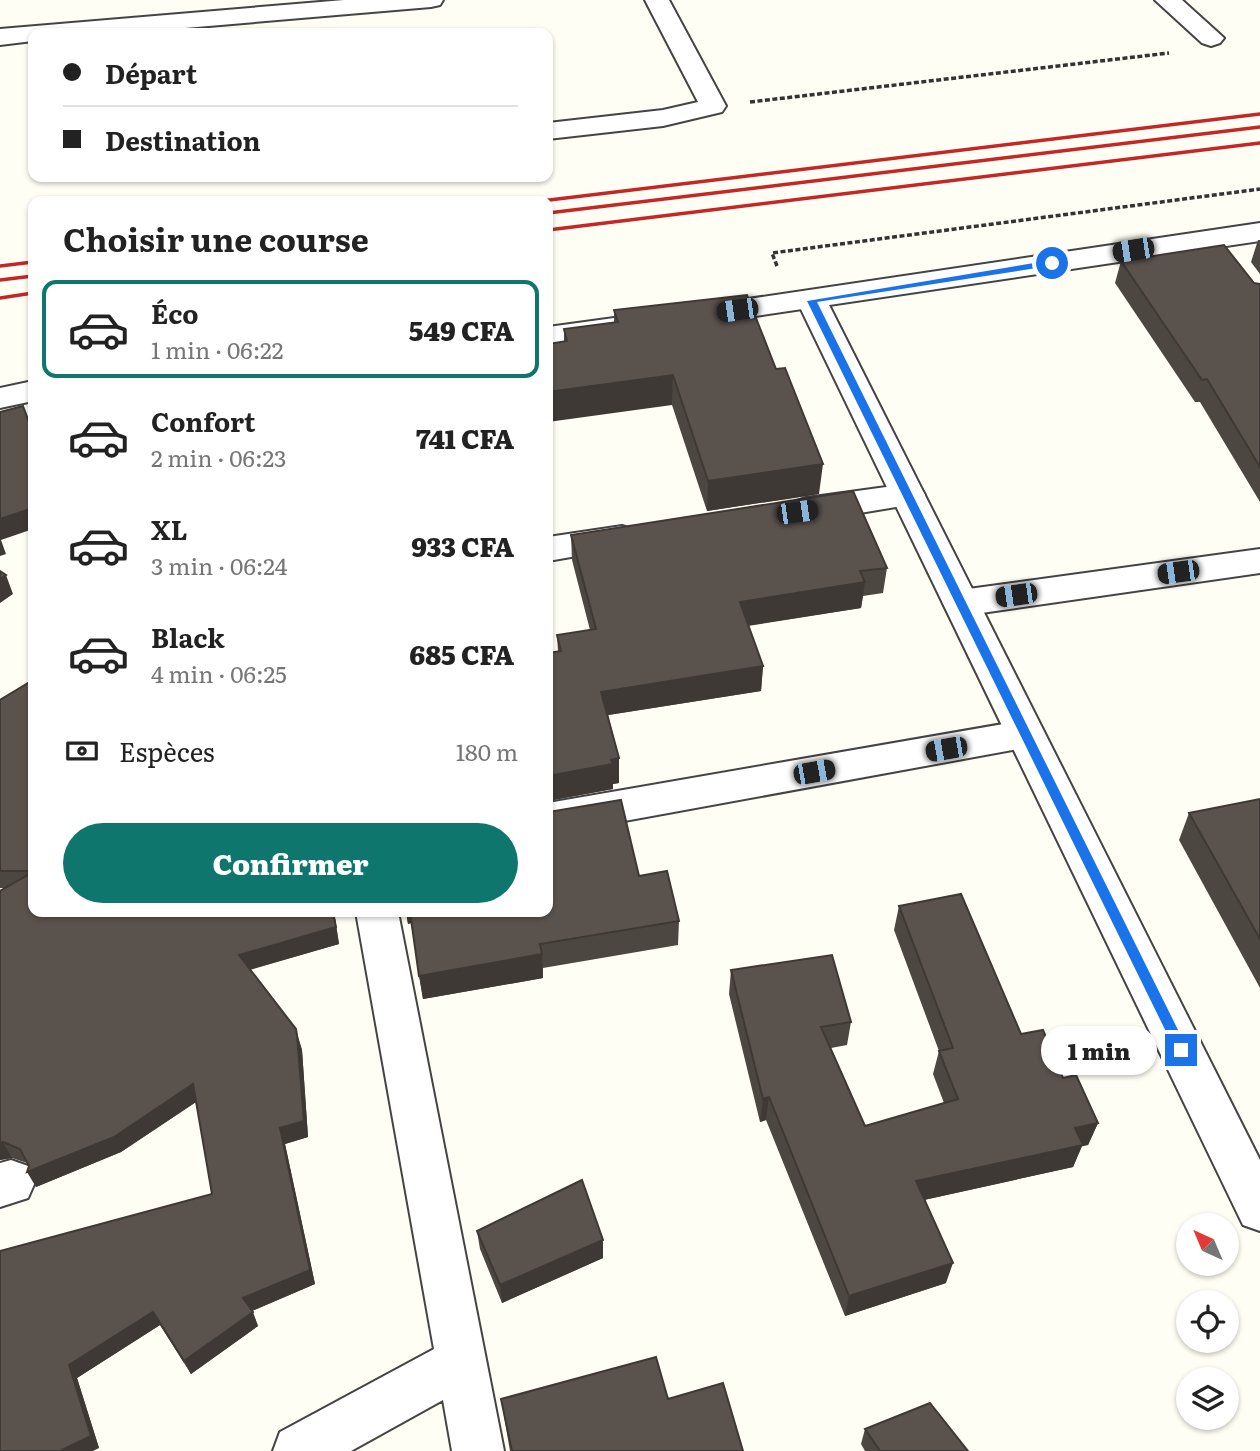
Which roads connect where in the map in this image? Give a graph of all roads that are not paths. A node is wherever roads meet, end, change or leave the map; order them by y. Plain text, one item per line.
1 (431, 0) edge
2 (657, 0) edge
3 (1167, 0) edge
4 (402, 1) edge
5 (97, 28) edge
6 (28, 34) edge
7 (0, 37) edge
8 (1211, 38) dead end
9 (553, 130) edge
10 (1260, 232) edge
11 (1213, 238) junction
12 (1237, 267) edge
13 (801, 302) junction
14 (553, 335) edge
15 (28, 392) edge
16 (0, 398) edge
17 (908, 495) junction
18 (769, 516) edge
19 (659, 533) edge
20 (553, 548) edge
21 (1260, 561) edge
22 (961, 603) junction
23 (1026, 735) junction
24 (553, 818) edge
25 (378, 917) edge
26 (1258, 1199) edge
27 (460, 1362) junction
28 (299, 1451) edge
29 (478, 1451) edge

1 - 4 street
2 - 9 street
3 - 8 street
4 - 5 street
6 - 7 street
10 - 11 street
11 - 12 street
11 - 13 street
13 - 14 street
13 - 17 street
15 - 16 street
17 - 18 street
17 - 22 street
19 - 20 street
21 - 22 street
22 - 23 street
23 - 24 street
23 - 26 street
25 - 27 street
27 - 28 street
27 - 29 street

